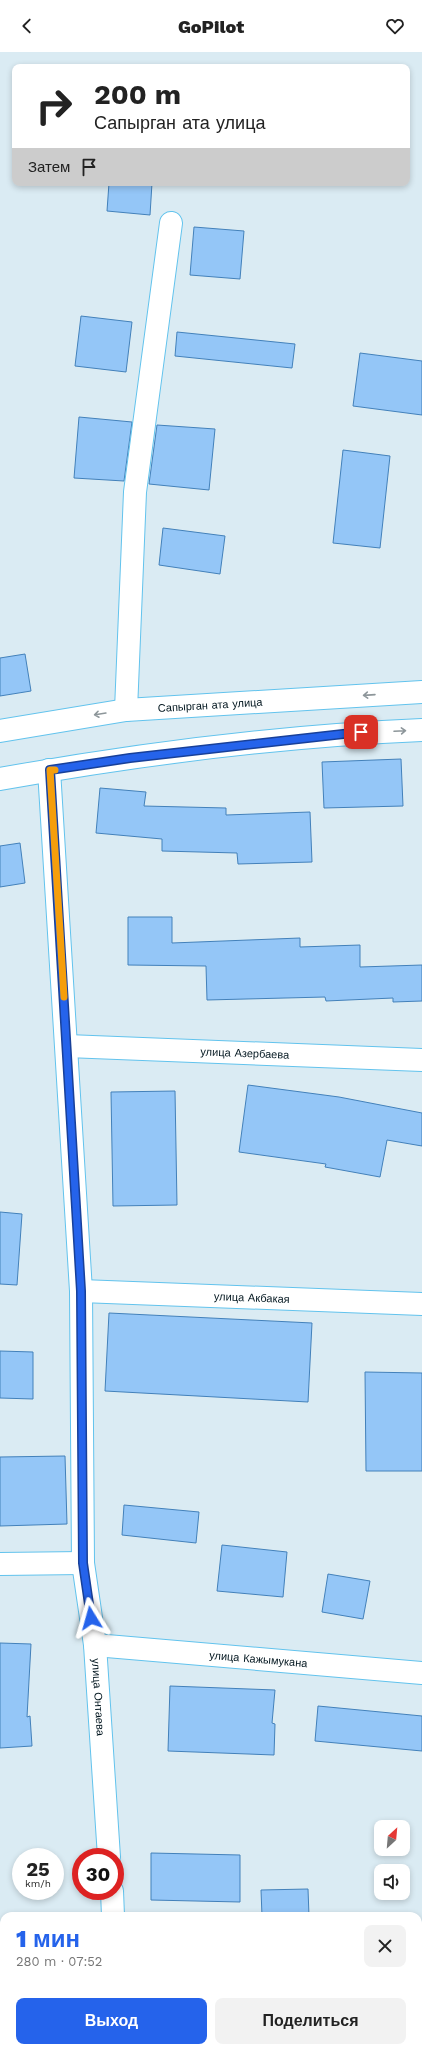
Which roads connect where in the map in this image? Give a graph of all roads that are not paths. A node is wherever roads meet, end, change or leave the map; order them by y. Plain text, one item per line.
1 (171, 223) dead end
2 (422, 692) edge
3 (126, 710) junction
4 (422, 730) edge
5 (0, 731) edge
6 (50, 770) junction
7 (0, 780) edge
8 (67, 1046) junction
9 (422, 1060) edge
10 (81, 1291) junction
11 (422, 1304) edge
12 (83, 1563) junction
13 (0, 1564) edge
14 (95, 1645) junction
15 (422, 1673) edge
16 (108, 1848) edge
17 (112, 1900) edge
18 (113, 1912) edge

1 - 3 street
2 -> 3 street, Сапырган ата улица
3 -> 5 street, Сапырган ата улица
6 -> 4 street
6 - 7 street
6 - 8 street, улица Онтаева
8 - 9 street, улица Азербаева
8 - 10 street, улица Онтаева
10 - 11 street, улица Акбакая
10 - 12 street, улица Онтаева
12 - 13 street
12 - 14 street, улица Онтаева
14 - 15 street, улица Кажымукана
14 - 16 street, улица Онтаева
17 - 18 street

